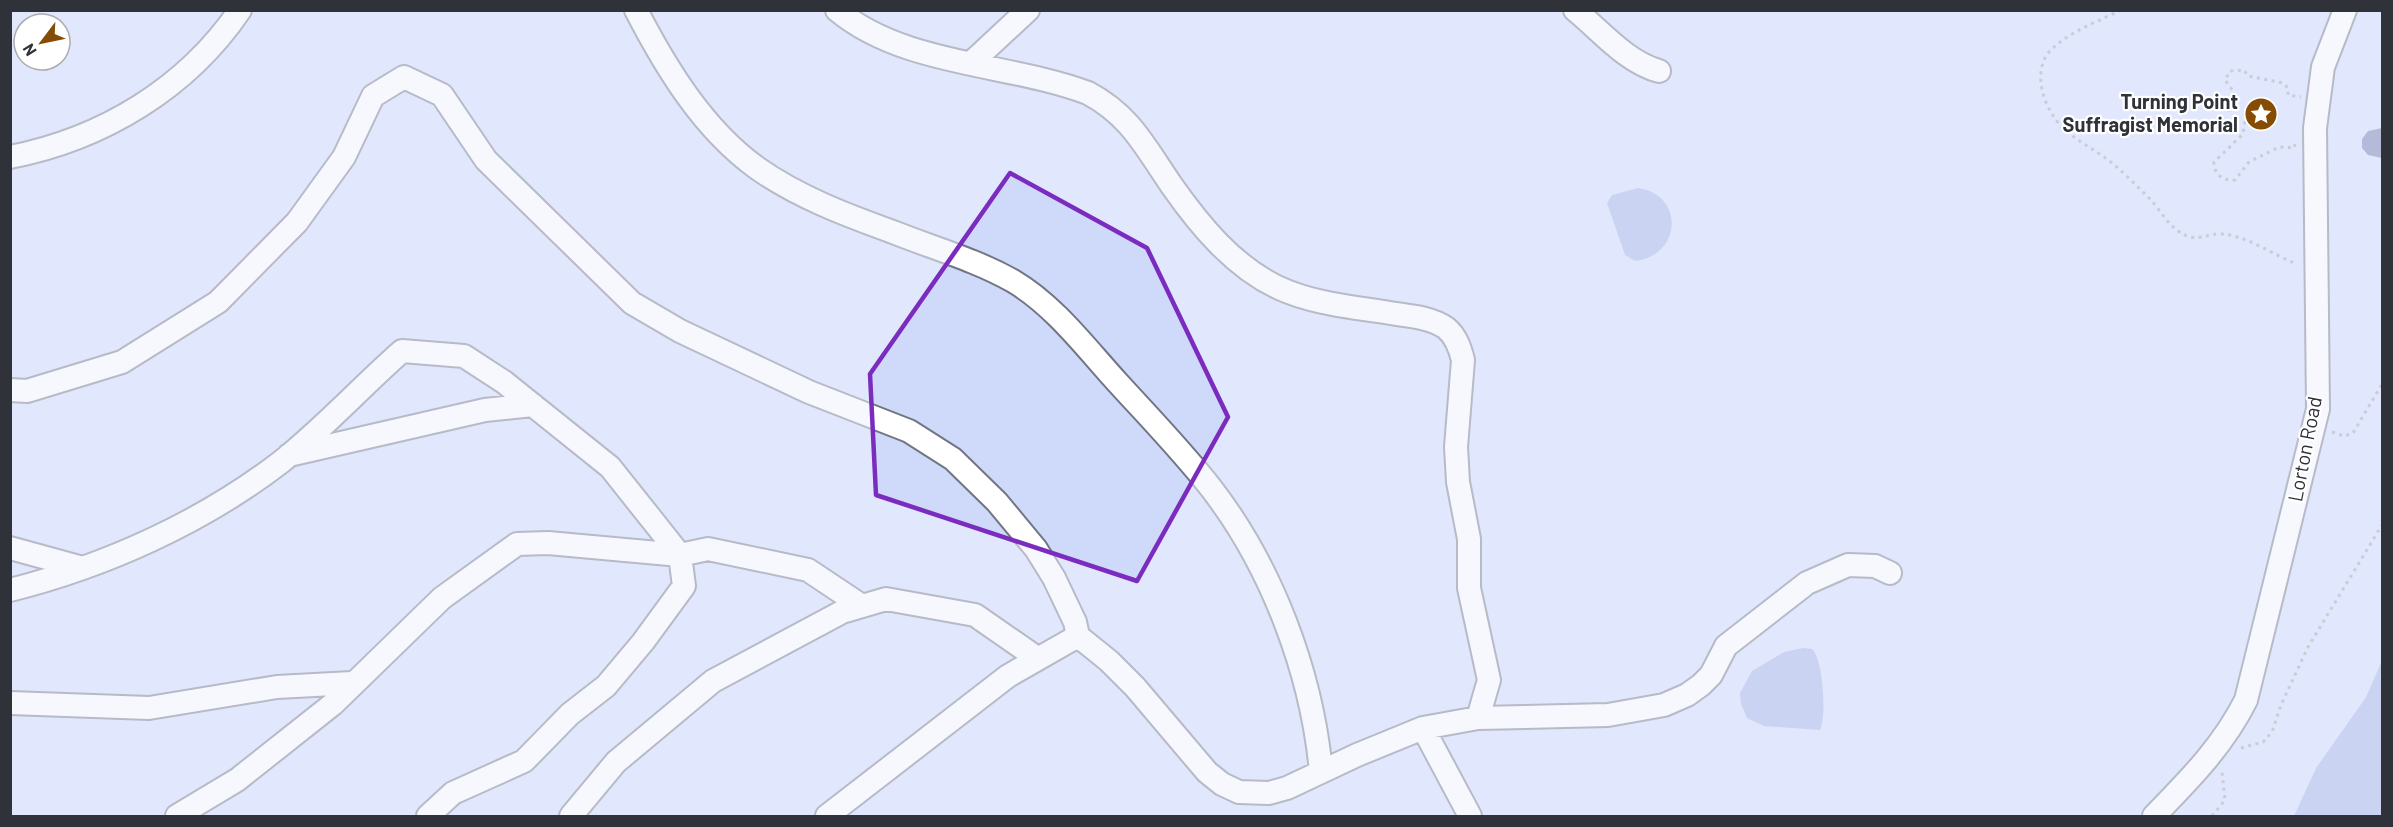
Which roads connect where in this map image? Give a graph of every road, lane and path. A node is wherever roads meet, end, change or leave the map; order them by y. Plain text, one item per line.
1 (240, 10) edge
2 (636, 10) edge
3 (837, 10) edge
4 (1028, 10) edge
5 (1575, 10) edge
6 (2121, 10) edge
7 (2345, 10) edge
8 (971, 63) junction
9 (1659, 71) dead end
10 (2302, 97) dead end
11 (2229, 112) dead end
12 (2246, 114) dead end
13 (2296, 138) dead end
14 (10, 156) edge
15 (2315, 267) junction
16 (10, 390) edge
17 (533, 405) junction
18 (287, 456) junction
19 (2382, 525) edge
20 (10, 548) edge
21 (680, 555) junction
22 (83, 568) junction
23 (1890, 573) dead end
24 (10, 590) edge
25 (862, 606) junction
26 (1078, 636) junction
27 (1037, 658) junction
28 (352, 683) junction
29 (10, 703) edge
30 (1478, 718) junction
31 (1423, 728) junction
32 (2240, 748) dead end
33 (2222, 765) dead end
34 (1321, 772) junction
35 (177, 816) edge
36 (428, 816) edge
37 (571, 816) edge
38 (827, 816) edge
39 (1470, 816) edge
40 (2154, 816) edge
41 (2212, 816) edge

1 - 14 street
2 - 34 street
3 - 8 street
4 - 8 street
5 - 9 street
6 - 15 path
7 - 15 street, Lorton Road
8 - 30 street
10 - 11 path
12 - 13 path
15 - 40 street, Lorton Road
16 - 26 street
17 - 18 street
17 - 18 street
17 - 21 street
18 - 22 street
19 - 32 path
20 - 22 street
21 - 25 street
21 - 28 street
21 - 36 street
22 - 24 street
23 - 30 street
25 - 27 street
25 - 37 street
26 - 27 street
26 - 34 street
27 - 38 street
28 - 29 street
28 - 35 street
30 - 31 street
31 - 34 street
31 - 39 street
33 - 41 path

